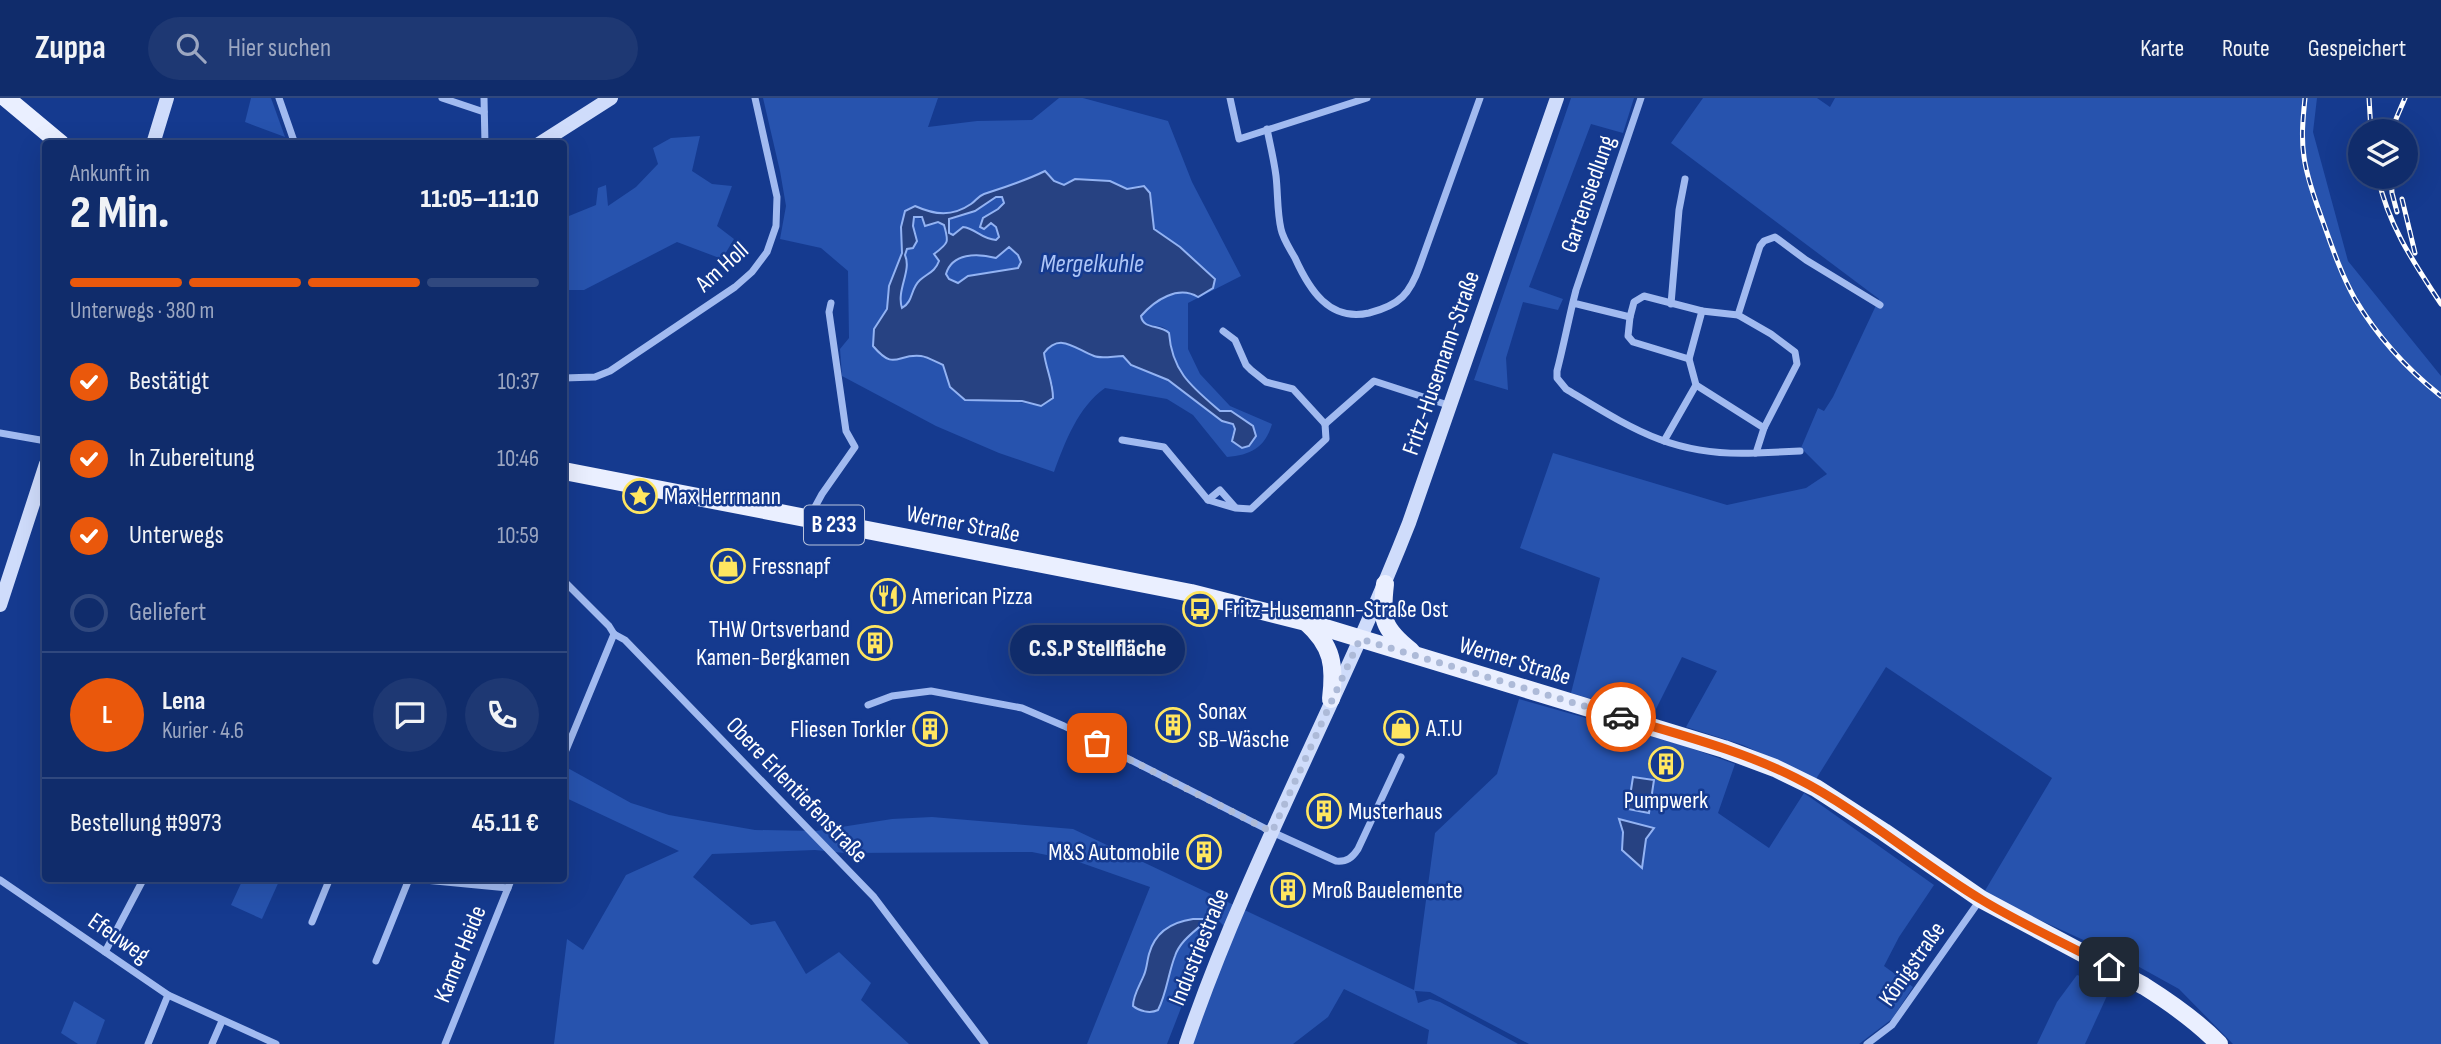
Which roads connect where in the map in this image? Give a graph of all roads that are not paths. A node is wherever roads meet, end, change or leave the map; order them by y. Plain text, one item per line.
1 (6, 98) edge
2 (167, 98) edge
3 (279, 98) edge
4 (442, 98) edge
5 (484, 98) edge
6 (611, 98) edge
7 (755, 98) edge
8 (1230, 98) edge
9 (1367, 98) edge
10 (1480, 98) edge
11 (1557, 98) edge
12 (1642, 98) edge
13 (484, 112) junction
14 (1267, 129) junction
15 (56, 140) edge
16 (154, 140) edge
17 (294, 140) edge
18 (485, 140) edge
19 (545, 140) edge
20 (1685, 179) dead end
21 (831, 303) dead end
22 (1573, 303) junction
23 (1671, 304) junction
24 (1880, 305) dead end
25 (1702, 311) junction
26 (1738, 315) junction
27 (1630, 317) junction
28 (1223, 331) dead end
29 (1689, 359) junction
30 (567, 378) edge
31 (1696, 385) junction
32 (1451, 406) junction
33 (1325, 424) junction
34 (1764, 428) junction
35 (0, 433) edge
36 (42, 440) edge
37 (1122, 440) dead end
38 (1664, 441) junction
39 (1800, 451) dead end
40 (1756, 453) junction
41 (567, 472) edge
42 (41, 494) edge
43 (1208, 500) junction
44 (1235, 508) junction
45 (808, 520) junction
46 (567, 584) edge
47 (1385, 584) junction
48 (0, 606) edge
49 (1306, 622) junction
50 (614, 634) junction
51 (1360, 639) junction
52 (1419, 657) junction
53 (1331, 699) junction
54 (868, 705) dead end
55 (567, 748) edge
56 (1401, 757) dead end
57 (1272, 832) junction
58 (0, 880) edge
59 (142, 882) edge
60 (328, 882) edge
61 (405, 882) edge
62 (440, 882) edge
63 (510, 882) edge
64 (508, 888) junction
65 (1981, 900) junction
66 (312, 922) dead end
67 (105, 952) junction
68 (376, 961) dead end
69 (168, 995) junction
70 (222, 1021) junction
71 (148, 1044) edge
72 (212, 1044) edge
73 (276, 1044) edge
74 (445, 1044) edge
75 (985, 1044) edge
76 (1186, 1044) edge
77 (1867, 1044) edge
78 (2219, 1044) edge

1 - 15 main road
2 - 16 street
3 - 17 street
4 - 13 street
5 - 13 street
6 - 19 street
7 - 30 street, Am Holl
8 - 14 street
9 - 14 street
10 - 14 street
11 - 32 street, Fritz-Husemann-Straße
12 - 22 street, Gartensiedlung
13 - 18 street
20 - 23 street
21 - 45 street
22 - 27 street
22 - 38 street, Gartensiedlung
23 - 25 street
23 - 27 street
24 - 26 street
25 - 26 street
25 - 29 street
26 - 34 street
27 - 29 street
28 - 33 street
29 - 31 street
31 - 34 street
31 - 38 street
32 - 33 street
32 - 47 street, Fritz-Husemann-Straße
33 - 44 street
34 - 40 street
35 - 36 street
37 - 43 street
38 - 40 street, Gartensiedlung
39 - 40 street, Gartensiedlung
41 - 45 main road, Werner Straße / B 233
42 - 48 street
43 - 44 street
43 - 44 street
45 - 49 main road, Werner Straße / B 233
46 - 50 street, Obere Erlentiefenstraße
47 - 51 street, Fritz-Husemann-Straße
47 - 52 main road
49 - 51 main road, Werner Straße / B 233
49 - 53 main road
50 - 55 street
50 - 75 street, Obere Erlentiefenstraße
51 - 52 main road, Werner Straße / B 233
51 - 53 street, Industriestraße
52 - 65 main road, Werner Straße / B 233
53 - 57 street, Industriestraße
54 - 57 street
56 - 57 street
57 - 76 street, Industriestraße
58 - 67 street, Efeuweg
59 - 67 street
60 - 66 street
61 - 68 street
62 - 64 street
63 - 64 street, Kamer Heide
64 - 74 street, Kamer Heide
65 - 77 street, Königstraße
65 - 78 main road, Werner Straße / B 233
67 - 69 street, Efeuweg
69 - 70 street, Efeuweg
69 - 71 street
70 - 72 street
70 - 73 street, Efeuweg

